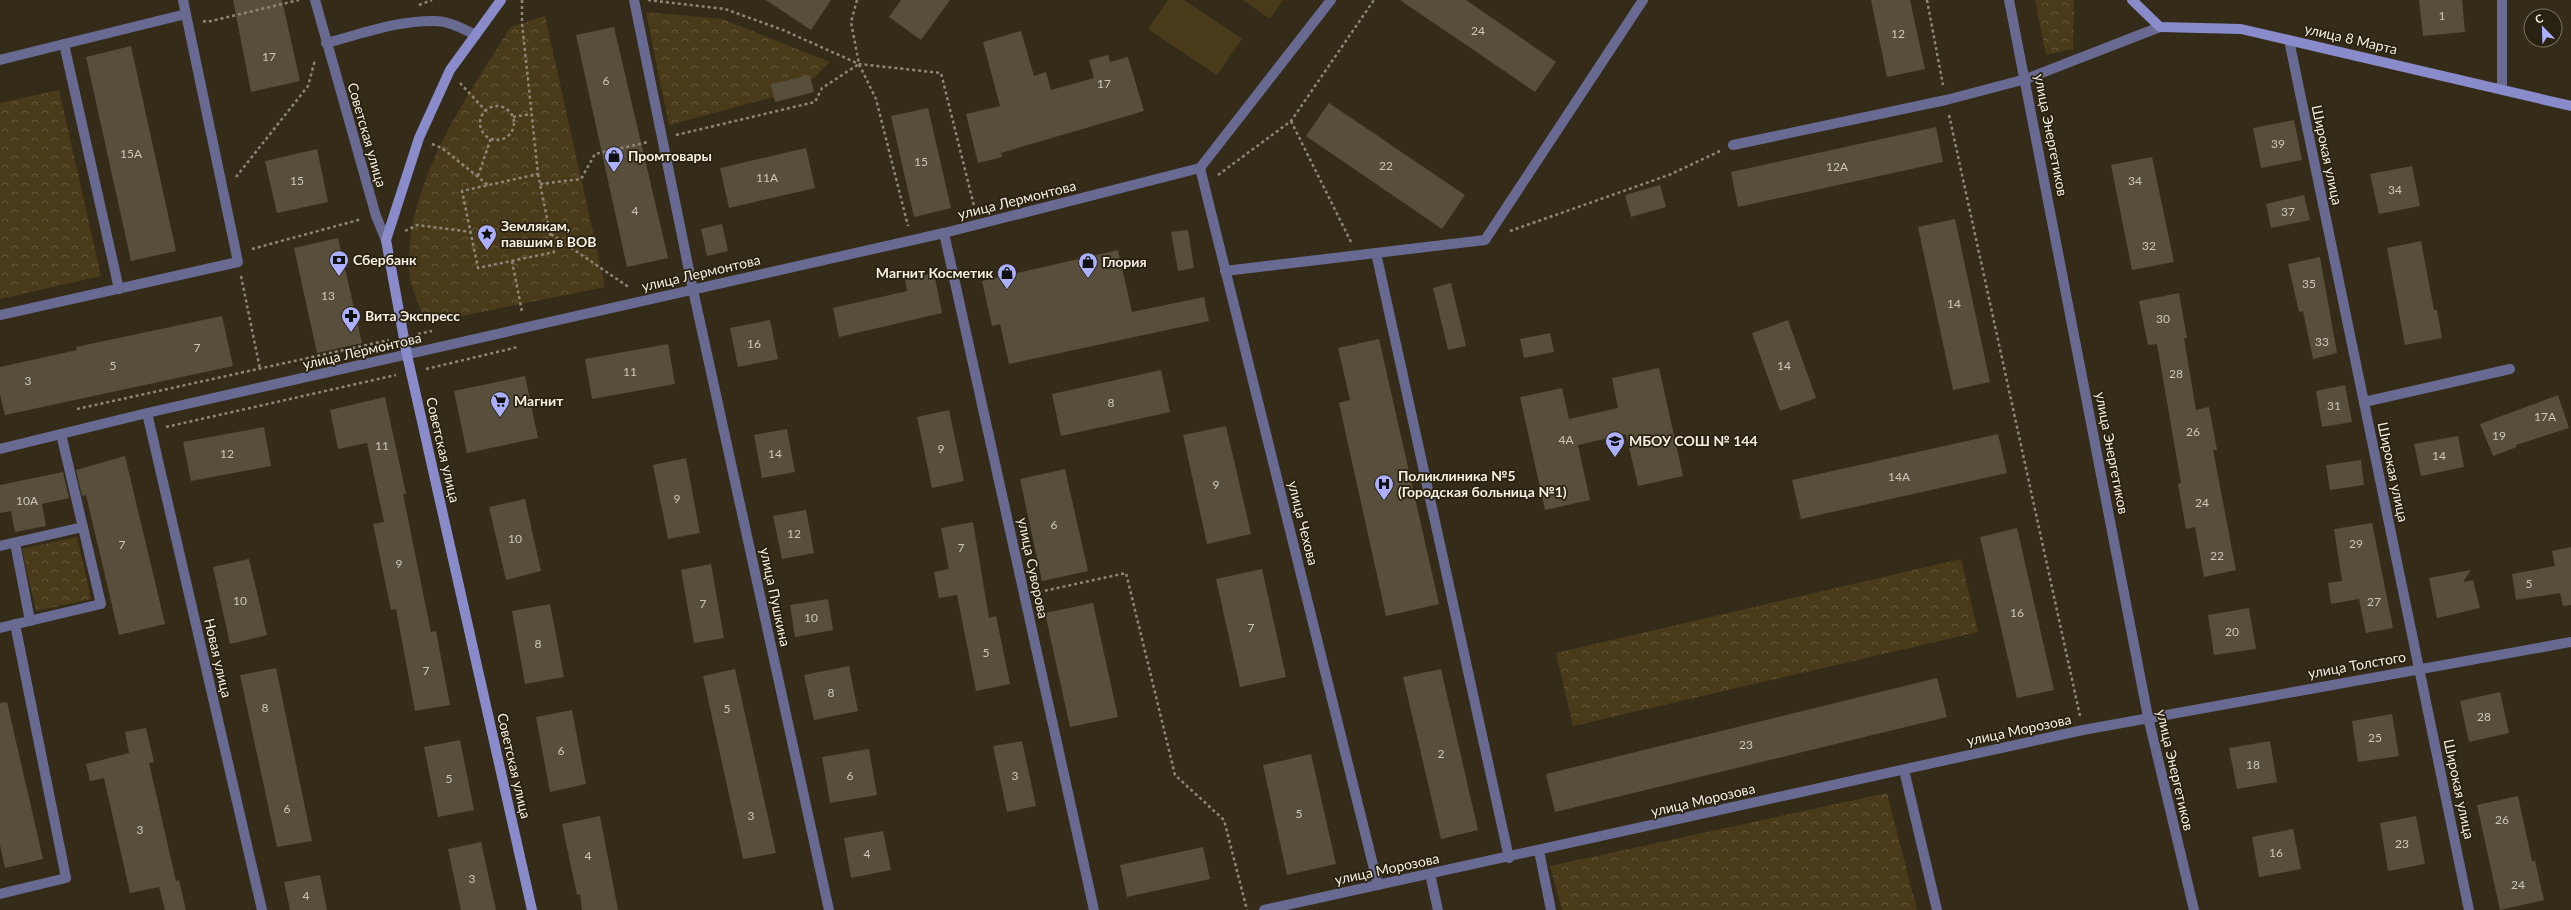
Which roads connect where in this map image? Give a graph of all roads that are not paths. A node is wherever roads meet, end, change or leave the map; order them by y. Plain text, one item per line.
1 (183, 0) edge
2 (315, 0) edge
3 (501, 0) edge
4 (634, 0) edge
5 (1331, 0) edge
6 (1643, 0) edge
7 (2009, 0) edge
8 (2132, 0) edge
9 (2502, 0) edge
10 (186, 14) junction
11 (2160, 27) junction
12 (476, 34) junction
13 (2289, 40) junction
14 (326, 43) junction
15 (64, 44) junction
16 (0, 60) edge
17 (2026, 79) junction
18 (2502, 89) junction
19 (2571, 106) edge
20 (1733, 145) road end
21 (1200, 168) junction
22 (944, 233) junction
23 (386, 240) junction
24 (1376, 253) junction
25 (1225, 271) junction
26 (119, 289) junction
27 (693, 290) junction
28 (0, 316) edge
29 (407, 355) junction
30 (2510, 370) dead end
31 (2364, 402) junction
32 (147, 413) junction
33 (61, 434) junction
34 (0, 449) edge
35 (83, 527) junction
36 (15, 543) junction
37 (0, 546) edge
38 (30, 621) junction
39 (15, 624) junction
40 (0, 628) edge
41 (2571, 642) edge
42 (2420, 668) junction
43 (2148, 717) junction
44 (1904, 770) junction
45 (1539, 851) junction
46 (1510, 858) junction
47 (1430, 874) junction
48 (1378, 885) junction
49 (0, 894) edge
50 (262, 910) edge
51 (532, 910) edge
52 (829, 910) edge
53 (1094, 910) edge
54 (1264, 910) edge
55 (1438, 910) edge
56 (1551, 910) edge
57 (1937, 910) edge
58 (2194, 910) edge
59 (2469, 910) edge

1 - 10 street
2 - 14 street, Советская улица
3 - 12 street
4 - 27 street, улица Пушкина
5 - 21 street
6 - 24 street
7 - 17 street, улица Энергетиков
8 - 11 street
9 - 18 street
10 - 15 street
10 - 26 street
11 - 13 street, улица 8 Марта
11 - 17 street
12 - 14 street
12 - 23 street
13 - 18 street, улица 8 Марта
13 - 31 street, Широкая улица
14 - 23 street, Советская улица
15 - 16 street
15 - 26 street
17 - 20 street
17 - 43 street, улица Энергетиков
18 - 19 street, улица 8 Марта
21 - 22 street, улица Лермонтова
21 - 25 street, улица Чехова
22 - 27 street, улица Лермонтова
22 - 53 street, улица Суворова
23 - 29 street, Советская улица
24 - 25 street
24 - 46 street
25 - 48 street, улица Чехова
26 - 28 street
27 - 29 street, улица Лермонтова
27 - 52 street, улица Пушкина
29 - 32 street, улица Лермонтова
29 - 51 street, Советская улица
30 - 31 street
31 - 42 street, Широкая улица
32 - 33 street, улица Лермонтова
32 - 50 street, Новая улица
33 - 34 street, улица Лермонтова
33 - 35 street
35 - 36 street
35 - 38 street
36 - 37 street
36 - 38 street
38 - 39 street
39 - 40 street
39 - 49 street
41 - 42 street, улица Толстого
42 - 43 street, улица Толстого
42 - 59 street, Широкая улица
43 - 44 street, улица Морозова
43 - 58 street, улица Энергетиков
44 - 45 street, улица Морозова
44 - 57 street
45 - 46 street, улица Морозова
45 - 56 street
46 - 47 street, улица Морозова
47 - 48 street, улица Морозова
47 - 55 street
48 - 54 street, улица Морозова

